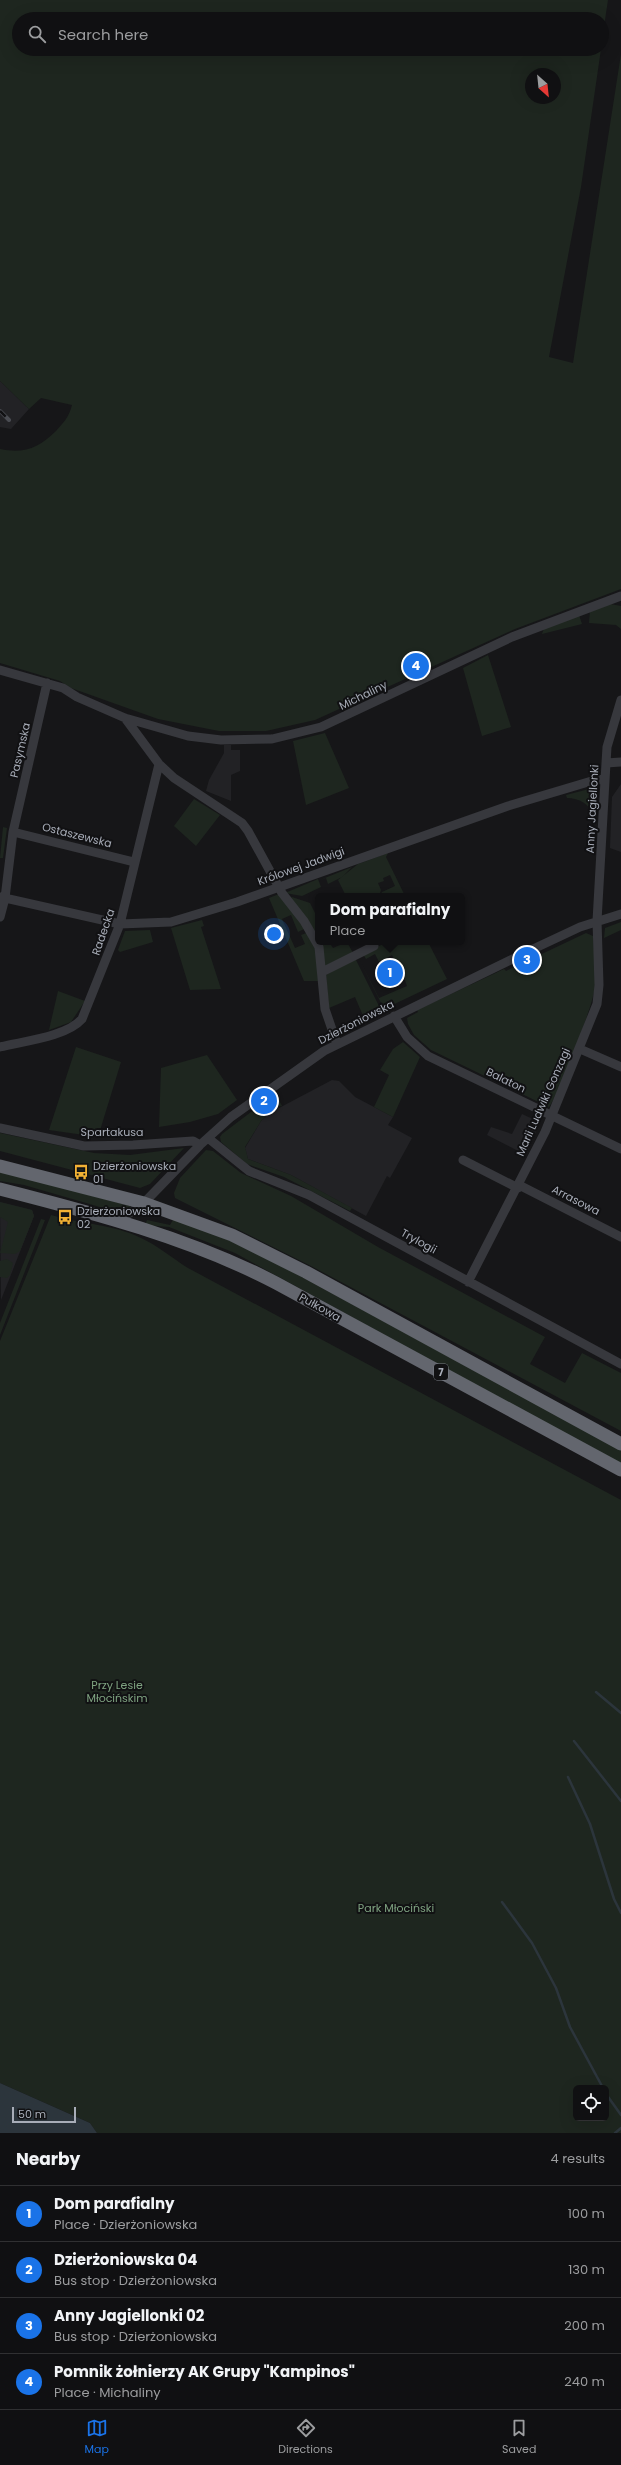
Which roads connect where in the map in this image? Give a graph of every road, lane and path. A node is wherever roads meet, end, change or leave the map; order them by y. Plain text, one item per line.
1 (620, 598) edge
2 (0, 670) edge
3 (47, 683) junction
4 (621, 700) edge
5 (125, 718) junction
6 (621, 762) edge
7 (606, 763) junction
8 (159, 764) junction
9 (605, 780) junction
10 (13, 832) junction
11 (134, 862) junction
12 (278, 887) junction
13 (3, 898) edge
14 (621, 914) edge
15 (0, 917) edge
16 (597, 921) junction
17 (120, 924) junction
18 (315, 939) edge
19 (318, 945) edge
20 (374, 946) dead end
21 (322, 972) junction
22 (394, 1016) junction
23 (337, 1044) junction
24 (0, 1047) edge
25 (580, 1049) junction
26 (621, 1066) edge
27 (551, 1116) junction
28 (0, 1128) edge
29 (208, 1138) junction
30 (200, 1145) junction
31 (621, 1149) edge
32 (463, 1160) dead end
33 (0, 1166) edge
34 (519, 1186) junction
35 (0, 1189) edge
36 (144, 1203) junction
37 (93, 1215) junction
38 (621, 1237) edge
39 (468, 1282) junction
40 (621, 1364) edge
41 (621, 1444) edge
42 (621, 1470) edge

1 - 5 street, Michaliny
2 - 3 street, Michaliny
3 - 5 street, Michaliny
3 - 10 street, Pasymska
4 - 7 street, Anny Jagiellonki
5 - 8 street
6 - 7 street
7 - 9 street, Anny Jagiellonki
8 - 11 street, Radecka
8 - 12 street
9 - 12 street, Królowej Jadwigi
9 - 16 street, Anny Jagiellonki
10 - 11 street, Ostaszewska
10 - 13 street, Pasymska
11 - 17 street, Radecka
12 - 17 street, Królowej Jadwigi
12 - 18 street
13 - 15 street, Pasymska
13 - 17 street, Królowej Jadwigi
14 - 16 street, Dzierżoniowska
16 - 22 street, Dzierżoniowska
16 - 25 street, Marii Ludwiki Gonzagi
17 - 24 street, Radecka
19 - 21 street
20 - 21 street
21 - 23 street
22 - 23 street, Dzierżoniowska
22 - 27 street, Balaton
23 - 29 street, Dzierżoniowska
25 - 26 street
25 - 27 street, Marii Ludwiki Gonzagi
27 - 31 street, Balaton
27 - 34 street, Marii Ludwiki Gonzagi
28 - 30 street, Spartakusa
29 - 30 street, Dzierżoniowska
29 - 39 street, Trylogii
30 - 36 street, Dzierżoniowska
32 - 34 street, Arrasowa
33 - 36 highway, 7
34 - 38 street, Arrasowa
34 - 39 street, Marii Ludwiki Gonzagi
35 - 37 highway, Pułkowa / 7
36 - 37 street, Dzierżoniowska
36 - 41 highway, 7
37 - 42 highway, Pułkowa / 7
39 - 40 street, Trylogii

